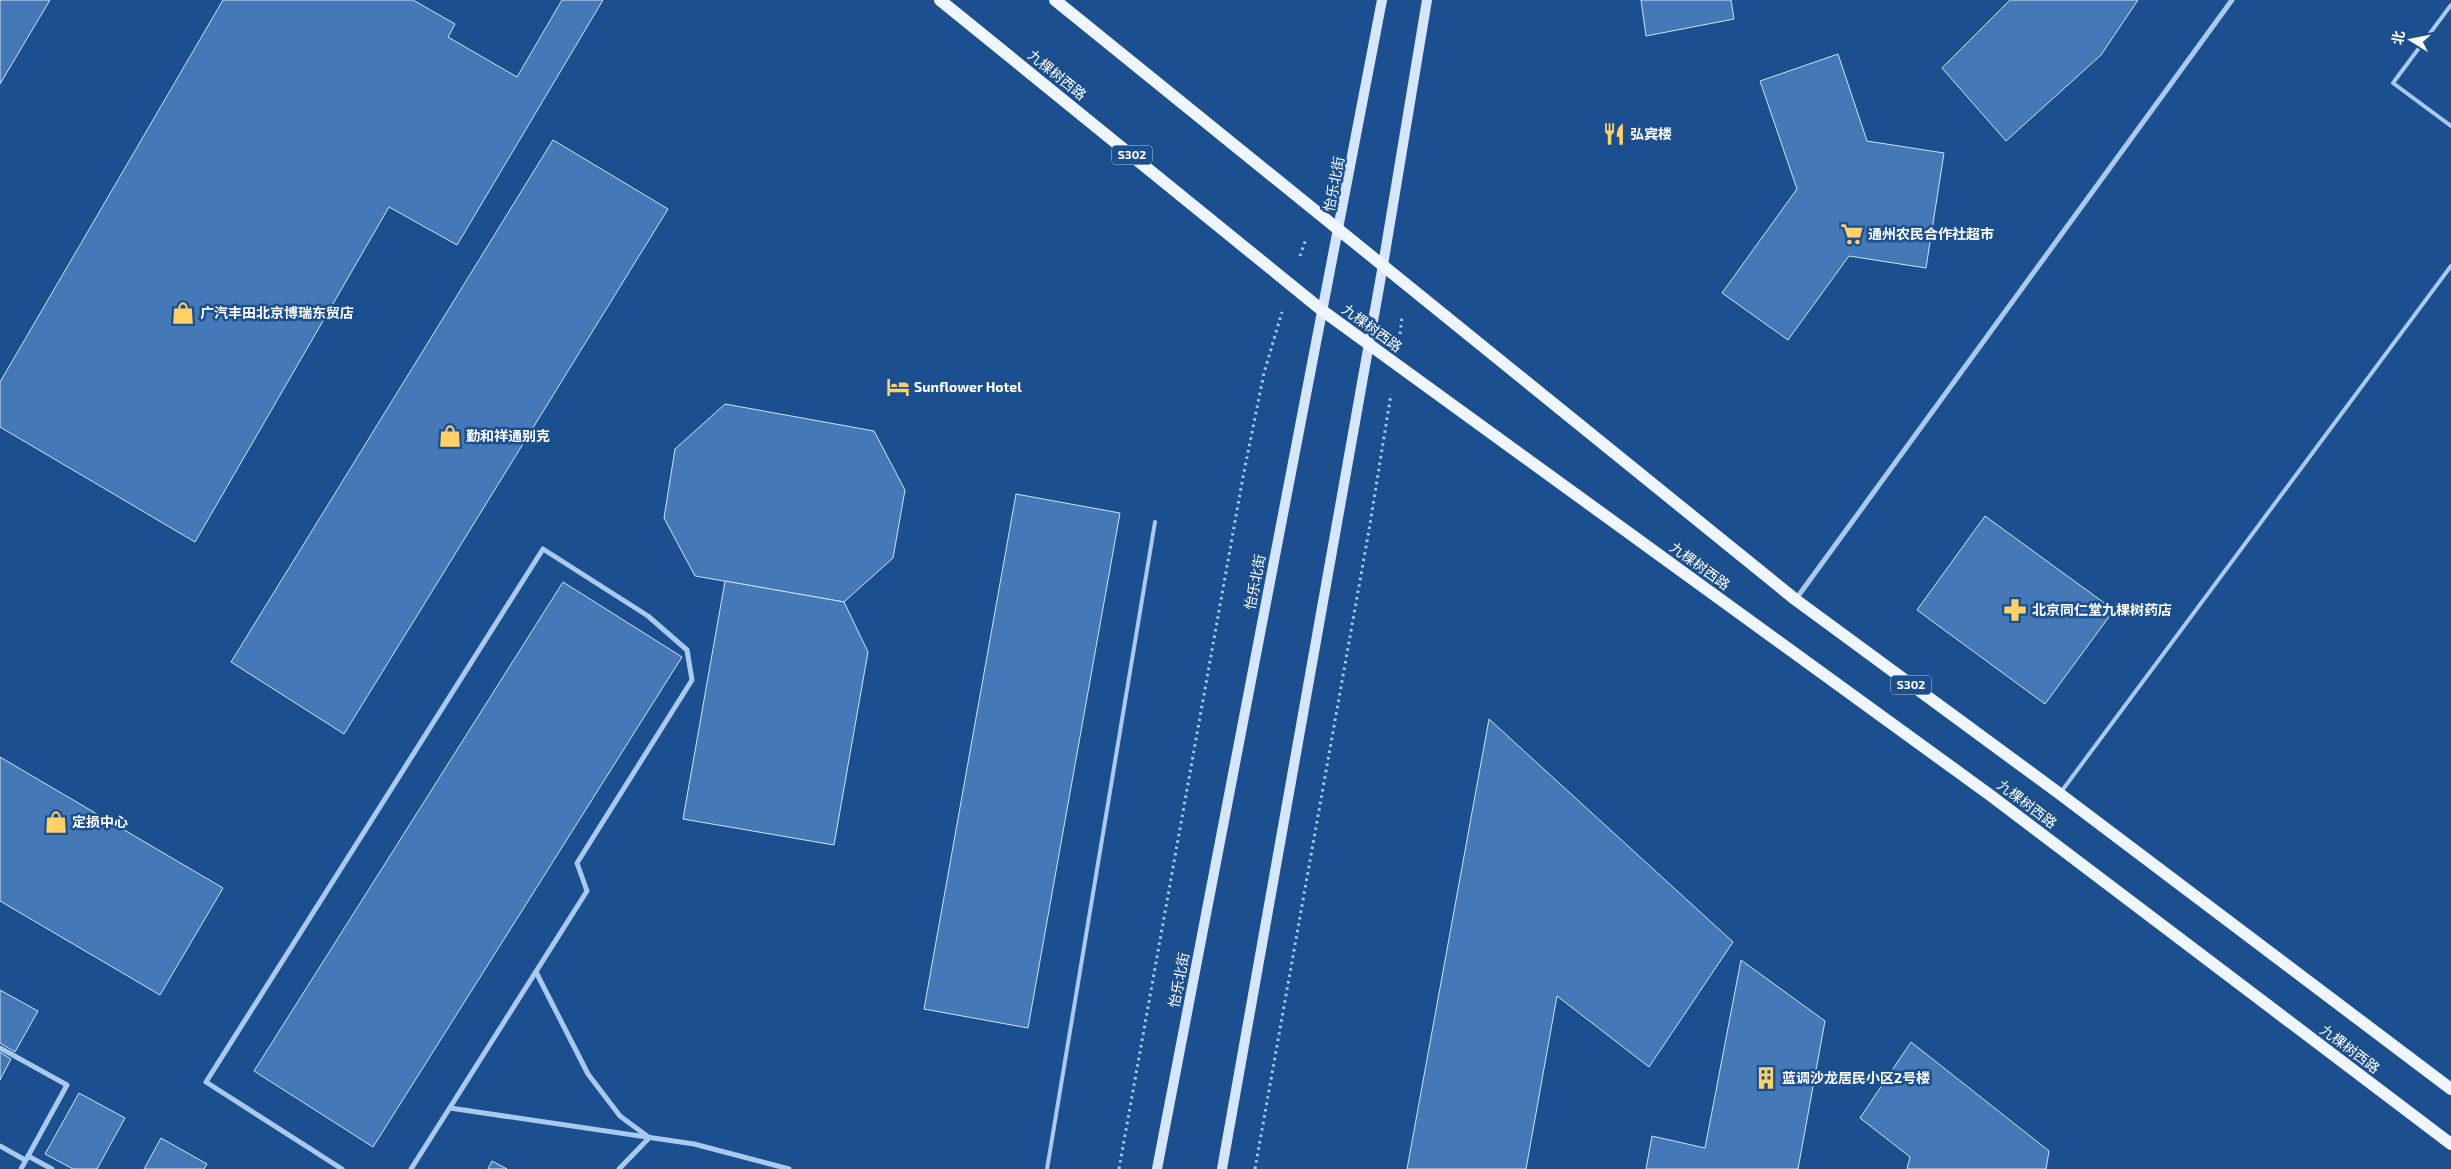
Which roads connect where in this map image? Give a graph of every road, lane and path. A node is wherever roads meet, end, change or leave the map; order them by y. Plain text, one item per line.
1 (940, 0) edge
2 (1055, 0) edge
3 (1382, 0) edge
4 (1427, 0) edge
5 (2232, 0) edge
6 (2451, 5) edge
7 (2451, 126) edge
8 (1315, 208) junction
9 (1339, 231) junction
10 (1383, 265) junction
11 (2451, 266) edge
12 (1407, 284) junction
13 (1291, 285) junction
14 (1323, 311) junction
15 (1368, 343) junction
16 (1397, 364) junction
17 (1155, 522) dead end
18 (1796, 600) junction
19 (2060, 794) junction
20 (536, 972) junction
21 (0, 1048) edge
22 (2451, 1089) edge
23 (450, 1108) junction
24 (649, 1138) junction
25 (2451, 1144) edge
26 (0, 1146) edge
27 (27, 1158) junction
28 (20, 1169) edge
29 (52, 1169) edge
30 (342, 1169) edge
31 (411, 1169) edge
32 (619, 1169) edge
33 (789, 1169) edge
34 (1047, 1169) edge
35 (1119, 1169) edge
36 (1157, 1169) edge
37 (1222, 1169) edge
38 (1255, 1169) edge

1 - 13 main road, 九棵树西路 / S302
2 - 8 main road, 九棵树西路 / S302
3 - 9 main road, 怡乐北街
4 - 10 main road
5 - 18 street
6 - 7 lane
8 - 9 main road, 九棵树西路 / S302
8 - 13 path
9 - 10 main road, 九棵树西路 / S302
9 - 14 main road, 怡乐北街
10 - 12 main road, 九棵树西路 / S302
10 - 15 main road
11 - 19 lane
12 - 16 path
12 - 18 main road, 九棵树西路 / S302
13 - 14 main road, 九棵树西路 / S302
13 - 35 path
14 - 15 main road, 九棵树西路 / S302
14 - 36 main road, 怡乐北街
15 - 16 main road, 九棵树西路 / S302
15 - 37 main road
16 - 25 main road, 九棵树西路 / S302
16 - 38 path
17 - 34 lane
18 - 19 main road, 九棵树西路 / S302
19 - 22 main road, 九棵树西路 / S302
20 - 23 street
20 - 24 street
20 - 30 street
21 - 27 street
23 - 24 street
23 - 31 street
24 - 32 street
24 - 33 street
26 - 27 street
27 - 28 street
27 - 29 street

